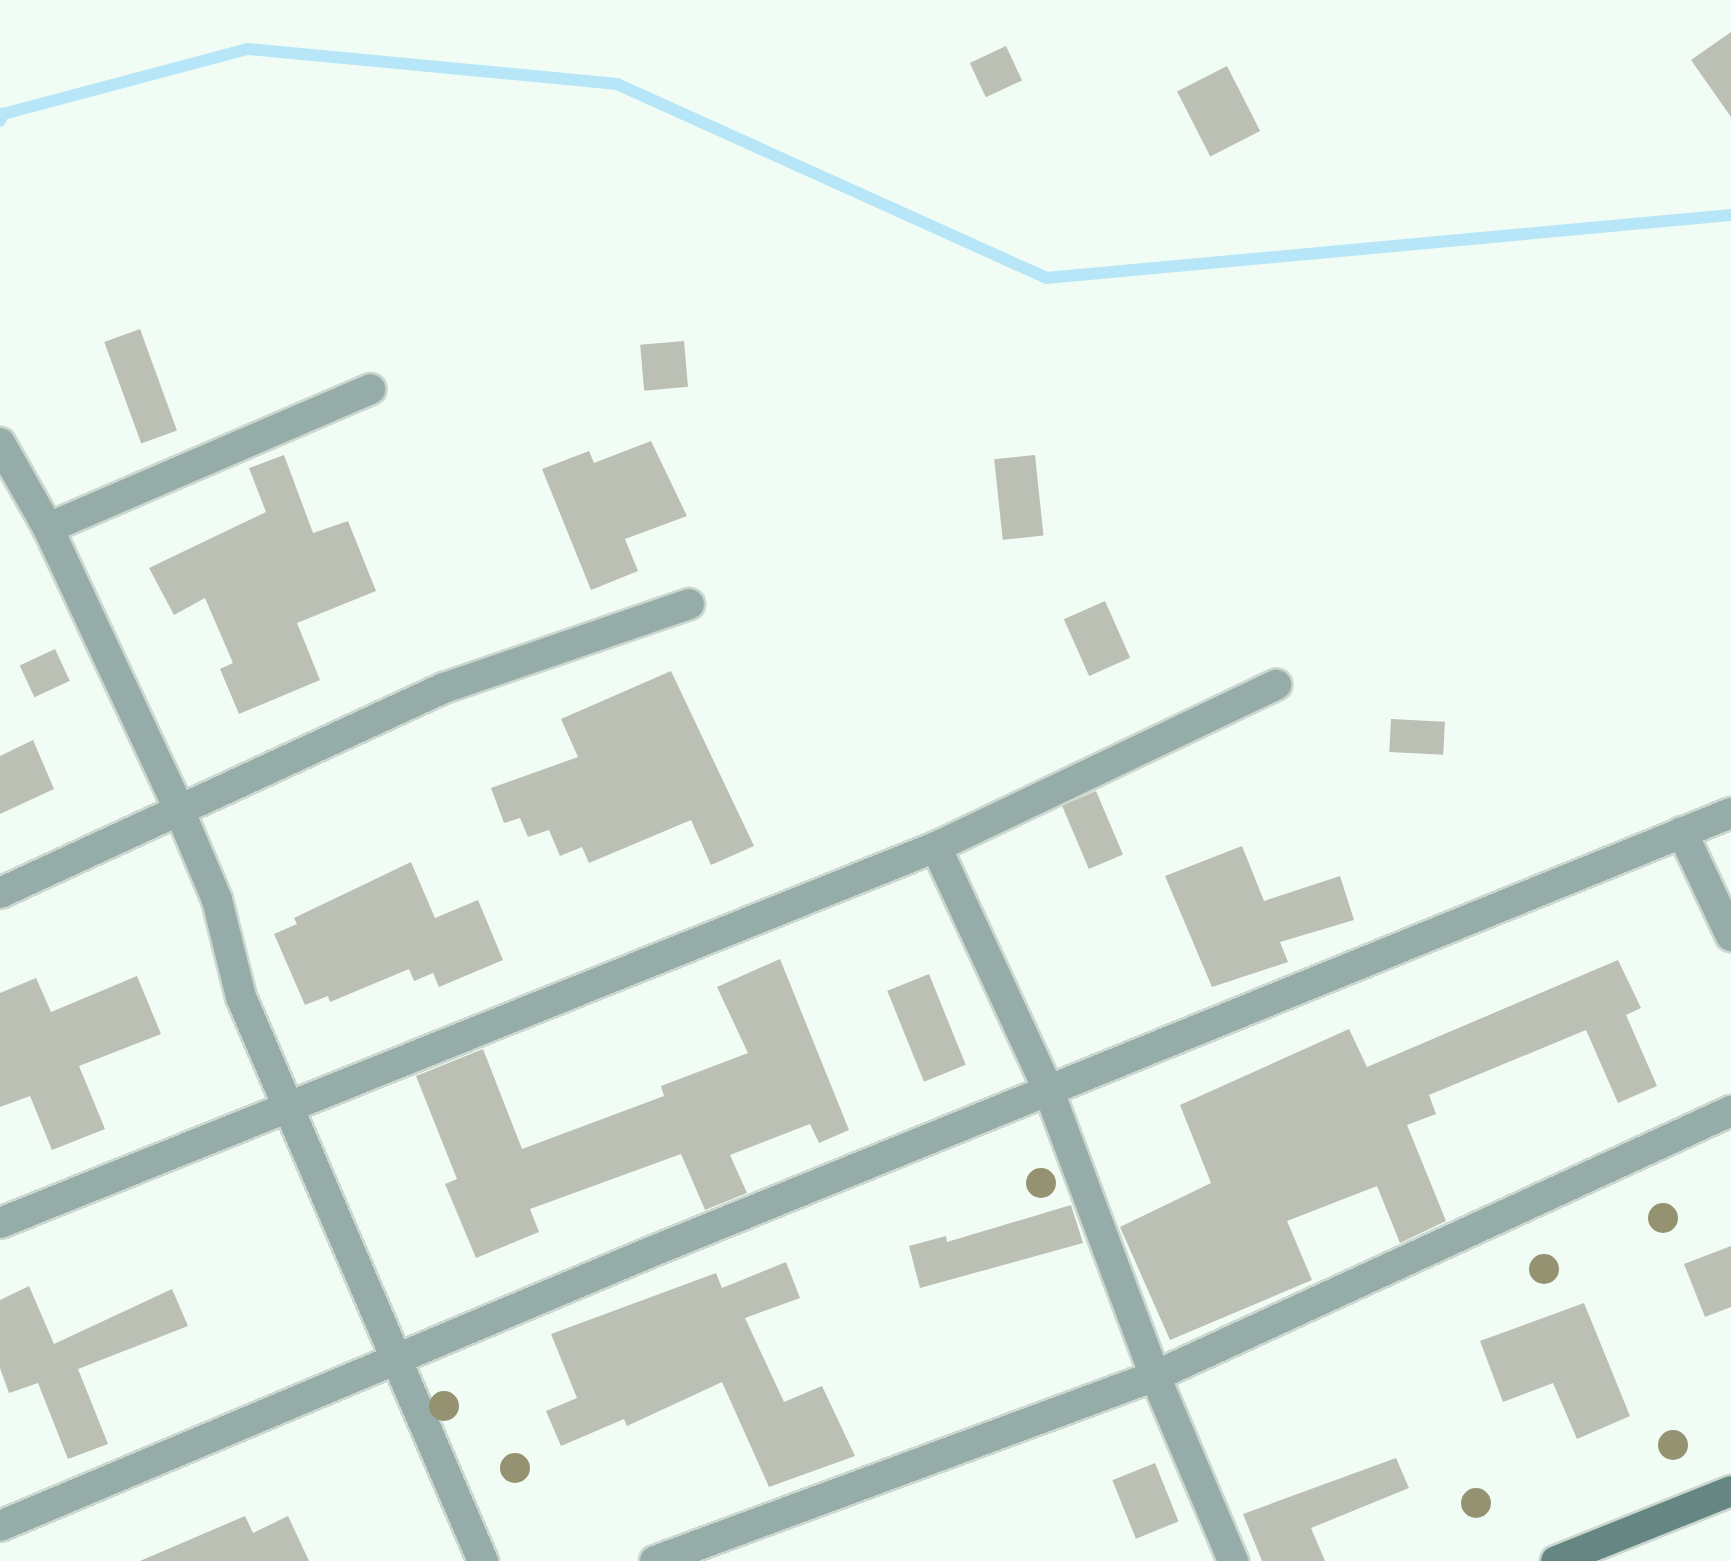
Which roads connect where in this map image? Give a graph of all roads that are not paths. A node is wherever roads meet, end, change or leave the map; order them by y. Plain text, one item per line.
1 (370, 389) dead end
2 (0, 443) edge
3 (48, 528) junction
4 (689, 604) dead end
5 (1276, 685) dead end
6 (178, 807) junction
7 (1731, 813) edge
8 (1682, 832) junction
9 (936, 847) junction
10 (0, 894) edge
11 (1731, 936) edge
12 (1050, 1094) junction
13 (292, 1109) junction
14 (1731, 1111) edge
15 (0, 1224) edge
16 (402, 1362) junction
17 (1155, 1376) junction
18 (1731, 1491) edge
19 (0, 1526) edge
20 (483, 1561) edge
21 (655, 1561) edge
22 (1233, 1561) edge
23 (1556, 1561) edge

1 - 3 street
2 - 3 street
3 - 6 street
4 - 6 street
5 - 9 street
6 - 10 street
6 - 13 street
7 - 8 street
8 - 11 street
8 - 12 street
9 - 12 street
9 - 13 street
12 - 16 street
12 - 17 street
13 - 15 street
13 - 16 street
14 - 17 street
16 - 19 street
16 - 20 street
17 - 21 street
17 - 22 street
18 - 23 street

